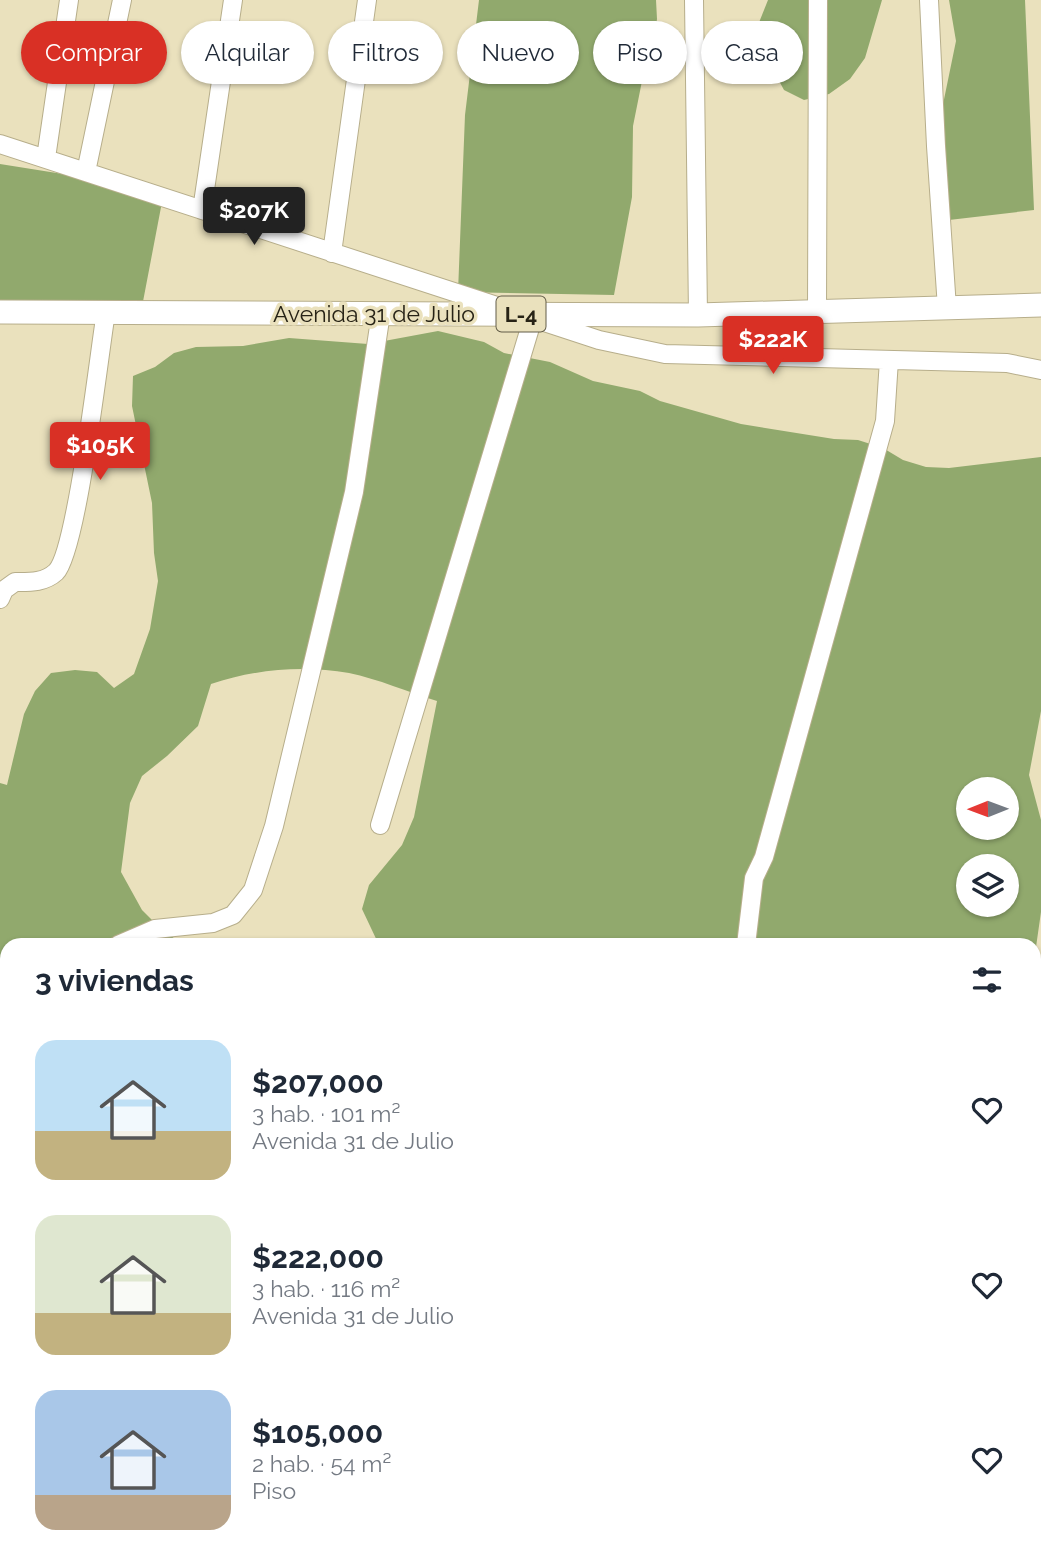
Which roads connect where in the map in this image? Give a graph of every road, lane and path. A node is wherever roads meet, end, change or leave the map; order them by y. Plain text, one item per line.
1 (69, 0) edge
2 (122, 0) edge
3 (233, 0) edge
4 (367, 0) edge
5 (694, 0) edge
6 (818, 0) edge
7 (929, 0) edge
8 (0, 144) edge
9 (46, 159) junction
10 (86, 172) junction
11 (202, 210) junction
12 (332, 253) junction
13 (1041, 305) edge
14 (947, 308) junction
15 (0, 312) edge
16 (106, 312) junction
17 (817, 312) junction
18 (381, 313) junction
19 (698, 315) junction
20 (526, 316) junction
21 (889, 360) junction
22 (1041, 370) edge
23 (0, 599) edge
24 (380, 825) dead end
25 (134, 938) edge
26 (747, 938) edge

1 - 9 street
2 - 10 street
3 - 11 street
4 - 12 street
5 - 19 street
6 - 17 street
7 - 14 street
8 - 9 street
9 - 10 street
10 - 11 street
11 - 12 street
12 - 20 street
13 - 14 main road, Avenida 31 de Julio / L-4
14 - 17 main road, Avenida 31 de Julio / L-4
15 - 16 main road, Avenida 31 de Julio / L-4
16 - 18 main road, Avenida 31 de Julio / L-4
16 - 23 street
17 - 19 main road, Avenida 31 de Julio / L-4
18 - 20 main road, Avenida 31 de Julio / L-4
18 - 25 street
19 - 20 main road, Avenida 31 de Julio / L-4
20 - 21 street
20 - 24 street
21 - 22 street
21 - 26 street

